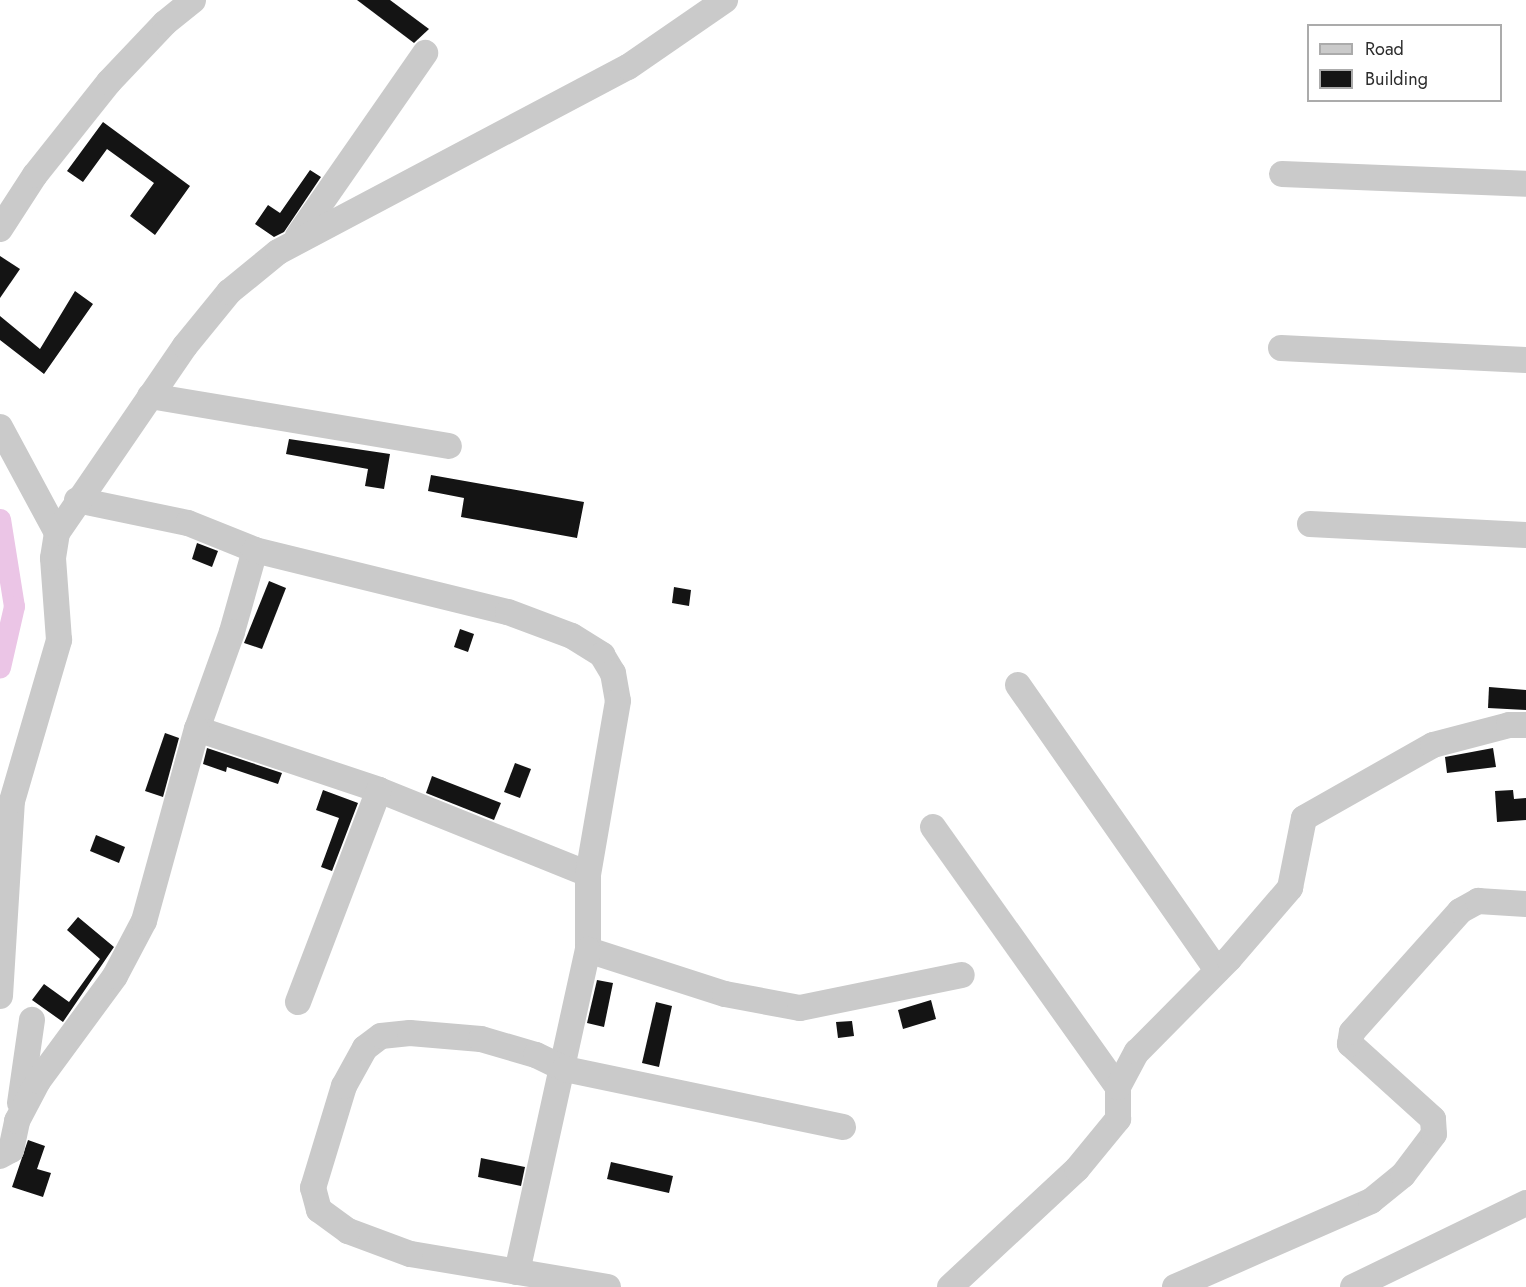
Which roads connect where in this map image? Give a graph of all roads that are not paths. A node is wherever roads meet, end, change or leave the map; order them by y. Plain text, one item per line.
1 (193, 0) edge
2 (725, 0) edge
3 (425, 53) dead end
4 (1282, 174) dead end
5 (1526, 184) edge
6 (0, 229) edge
7 (293, 243) junction
8 (1281, 348) dead end
9 (1526, 360) edge
10 (150, 396) junction
11 (0, 427) edge
12 (449, 446) dead end
13 (77, 500) junction
14 (1310, 524) dead end
15 (57, 532) junction
16 (1526, 535) edge
17 (255, 550) junction
18 (1018, 685) dead end
19 (1526, 726) edge
20 (197, 729) junction
21 (379, 790) junction
22 (933, 826) dead end
23 (588, 874) junction
24 (1526, 904) edge
25 (588, 951) junction
26 (1217, 970) junction
27 (962, 975) dead end
28 (0, 996) edge
29 (298, 1002) dead end
30 (32, 1020) dead end
31 (565, 1069) junction
32 (1118, 1087) junction
33 (17, 1121) junction
34 (843, 1127) dead end
35 (0, 1156) edge
36 (1526, 1203) edge
37 (517, 1272) junction
38 (608, 1287) edge
39 (950, 1287) edge
40 (1175, 1287) edge
41 (1353, 1287) edge

1 - 6 street
2 - 7 street
3 - 7 street
4 - 5 street
7 - 10 street
8 - 9 street
10 - 12 street
10 - 13 street
11 - 15 street
13 - 15 street
13 - 17 street
14 - 16 street
15 - 28 street
17 - 20 street
17 - 23 street
18 - 26 street
19 - 26 street
20 - 21 street
20 - 33 street
21 - 23 street
21 - 29 street
22 - 32 street
23 - 25 street
24 - 40 street
25 - 27 street
25 - 31 street
26 - 32 street
30 - 33 street
31 - 34 street
31 - 37 street
31 - 37 street
32 - 39 street
33 - 35 street
36 - 41 street
37 - 38 street

